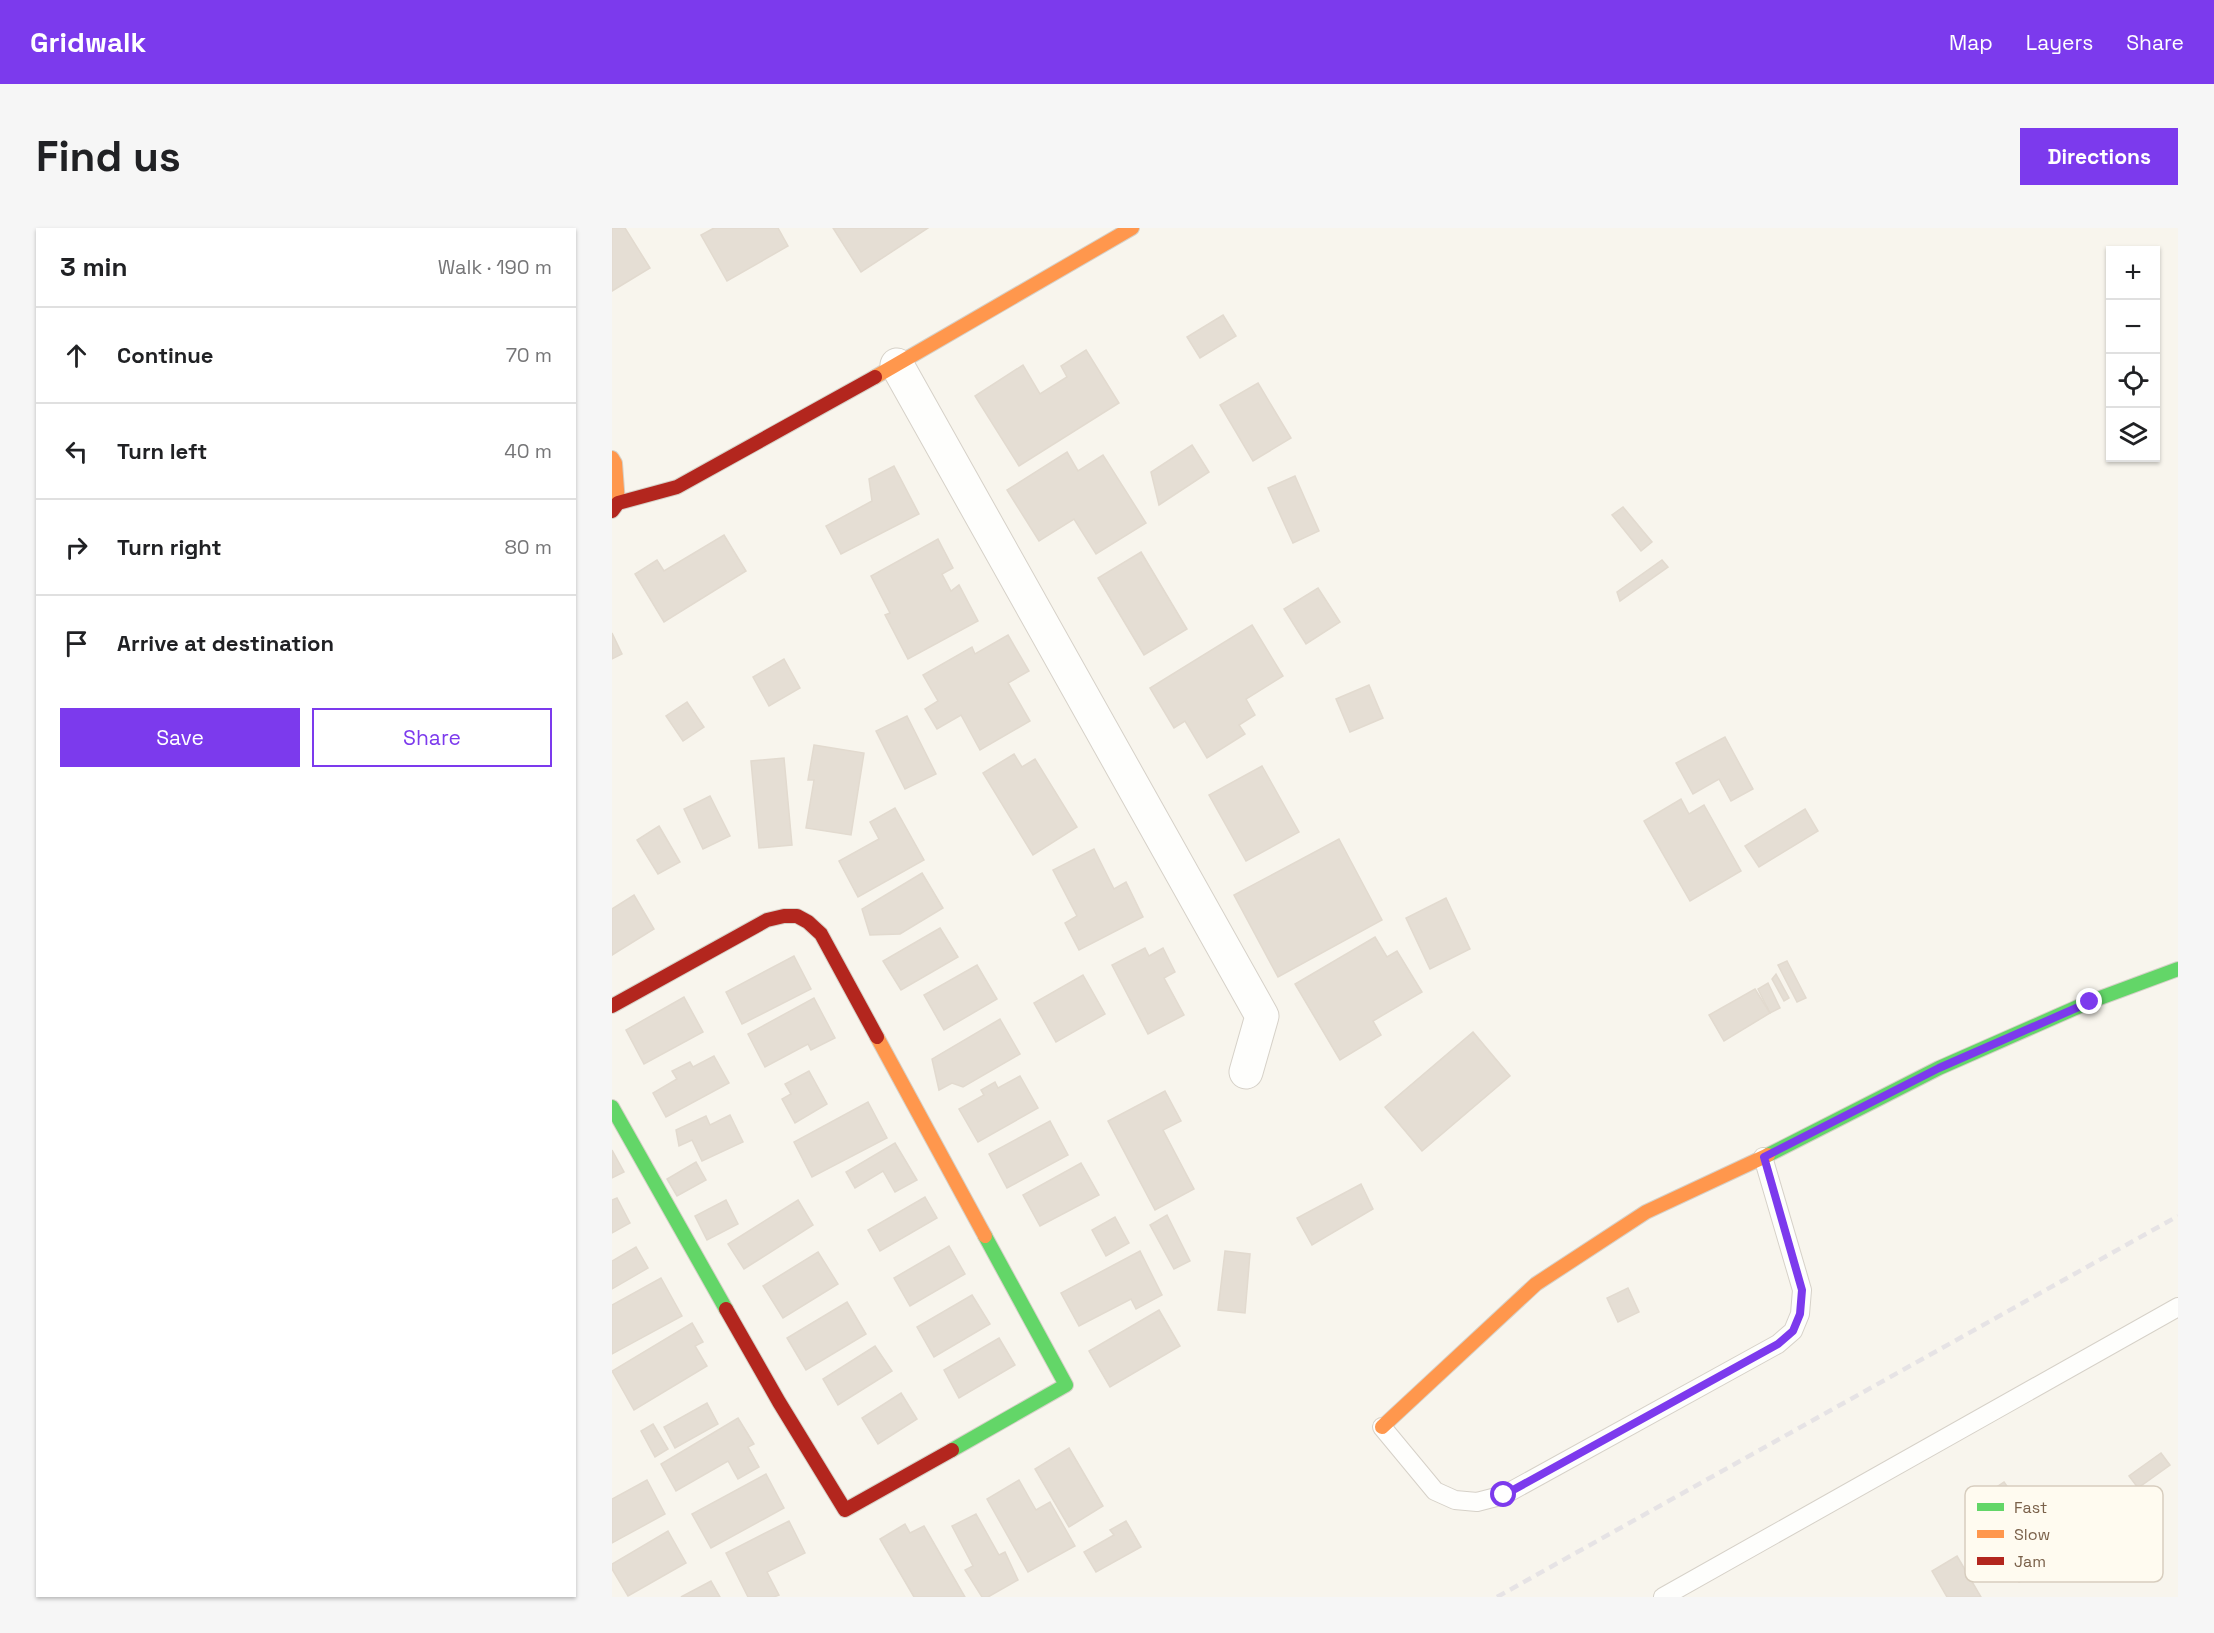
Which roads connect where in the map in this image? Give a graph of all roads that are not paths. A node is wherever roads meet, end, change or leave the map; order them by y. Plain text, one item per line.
1 (1132, 228) edge
2 (897, 365) junction
3 (612, 458) edge
4 (615, 507) edge
5 (2178, 969) edge
6 (612, 1006) edge
7 (1246, 1072) dead end
8 (612, 1107) edge
9 (1764, 1157) junction
10 (2178, 1307) edge
11 (1383, 1427) joint
12 (1663, 1597) edge

1 - 2 street
2 - 4 street
2 - 7 street
3 - 4 street
5 - 9 street
6 - 8 street
9 - 11 street
9 - 11 lane
10 - 12 lane

